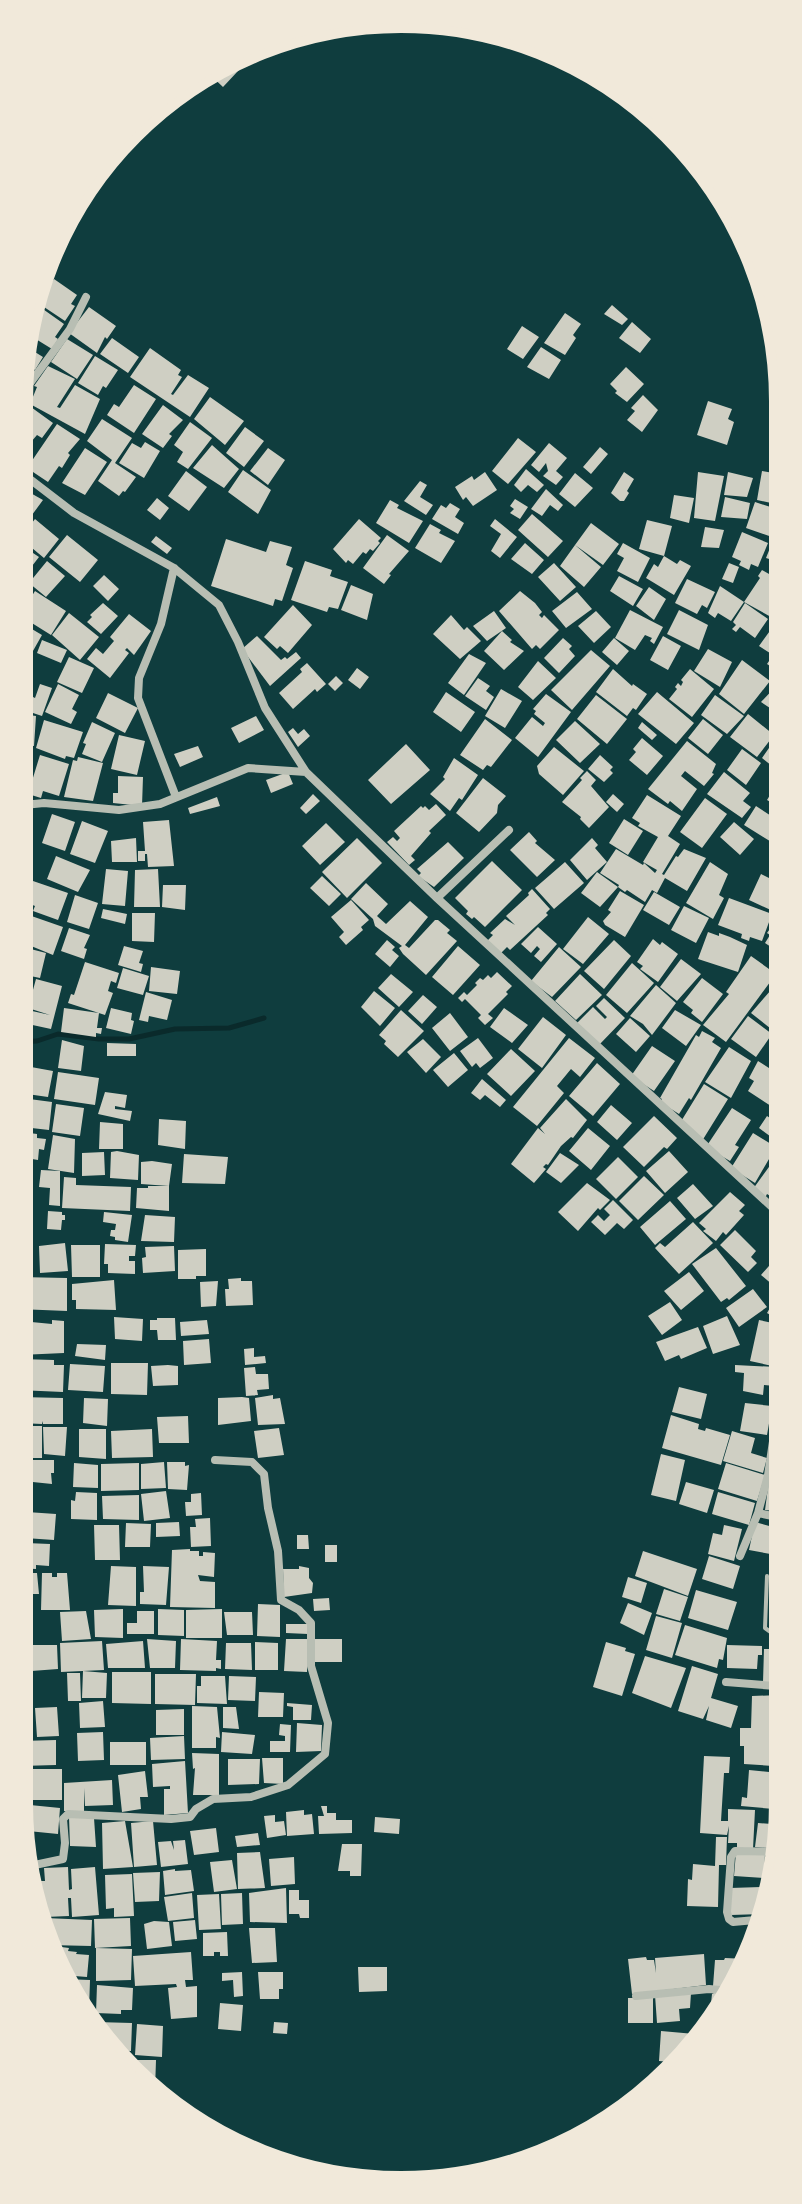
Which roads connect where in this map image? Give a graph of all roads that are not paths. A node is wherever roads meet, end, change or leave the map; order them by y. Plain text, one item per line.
1 (86, 297) dead end
2 (29, 385) edge
3 (28, 478) edge
4 (174, 568) junction
5 (306, 772) junction
6 (176, 797) junction
7 (28, 805) edge
8 (509, 830) dead end
9 (437, 898) junction
10 (774, 1209) edge
11 (774, 1434) edge
12 (215, 1460) dead end
13 (768, 1475) junction
14 (774, 1476) edge
15 (758, 1513) junction
16 (774, 1516) edge
17 (740, 1556) dead end
18 (767, 1576) dead end
19 (774, 1633) edge
20 (726, 1682) dead end
21 (774, 1686) edge
22 (771, 1852) edge
23 (33, 1865) edge
24 (755, 1920) edge
25 (724, 1990) edge
26 (636, 1996) dead end

1 - 2 street
3 - 4 street
4 - 5 street
4 - 6 street
5 - 6 street
5 - 9 street
6 - 7 street
8 - 9 street
9 - 10 street
11 - 13 street
12 - 23 street
13 - 14 street
13 - 15 street
15 - 16 street
15 - 17 street
18 - 19 lane
20 - 21 street
22 - 24 street
25 - 26 street

